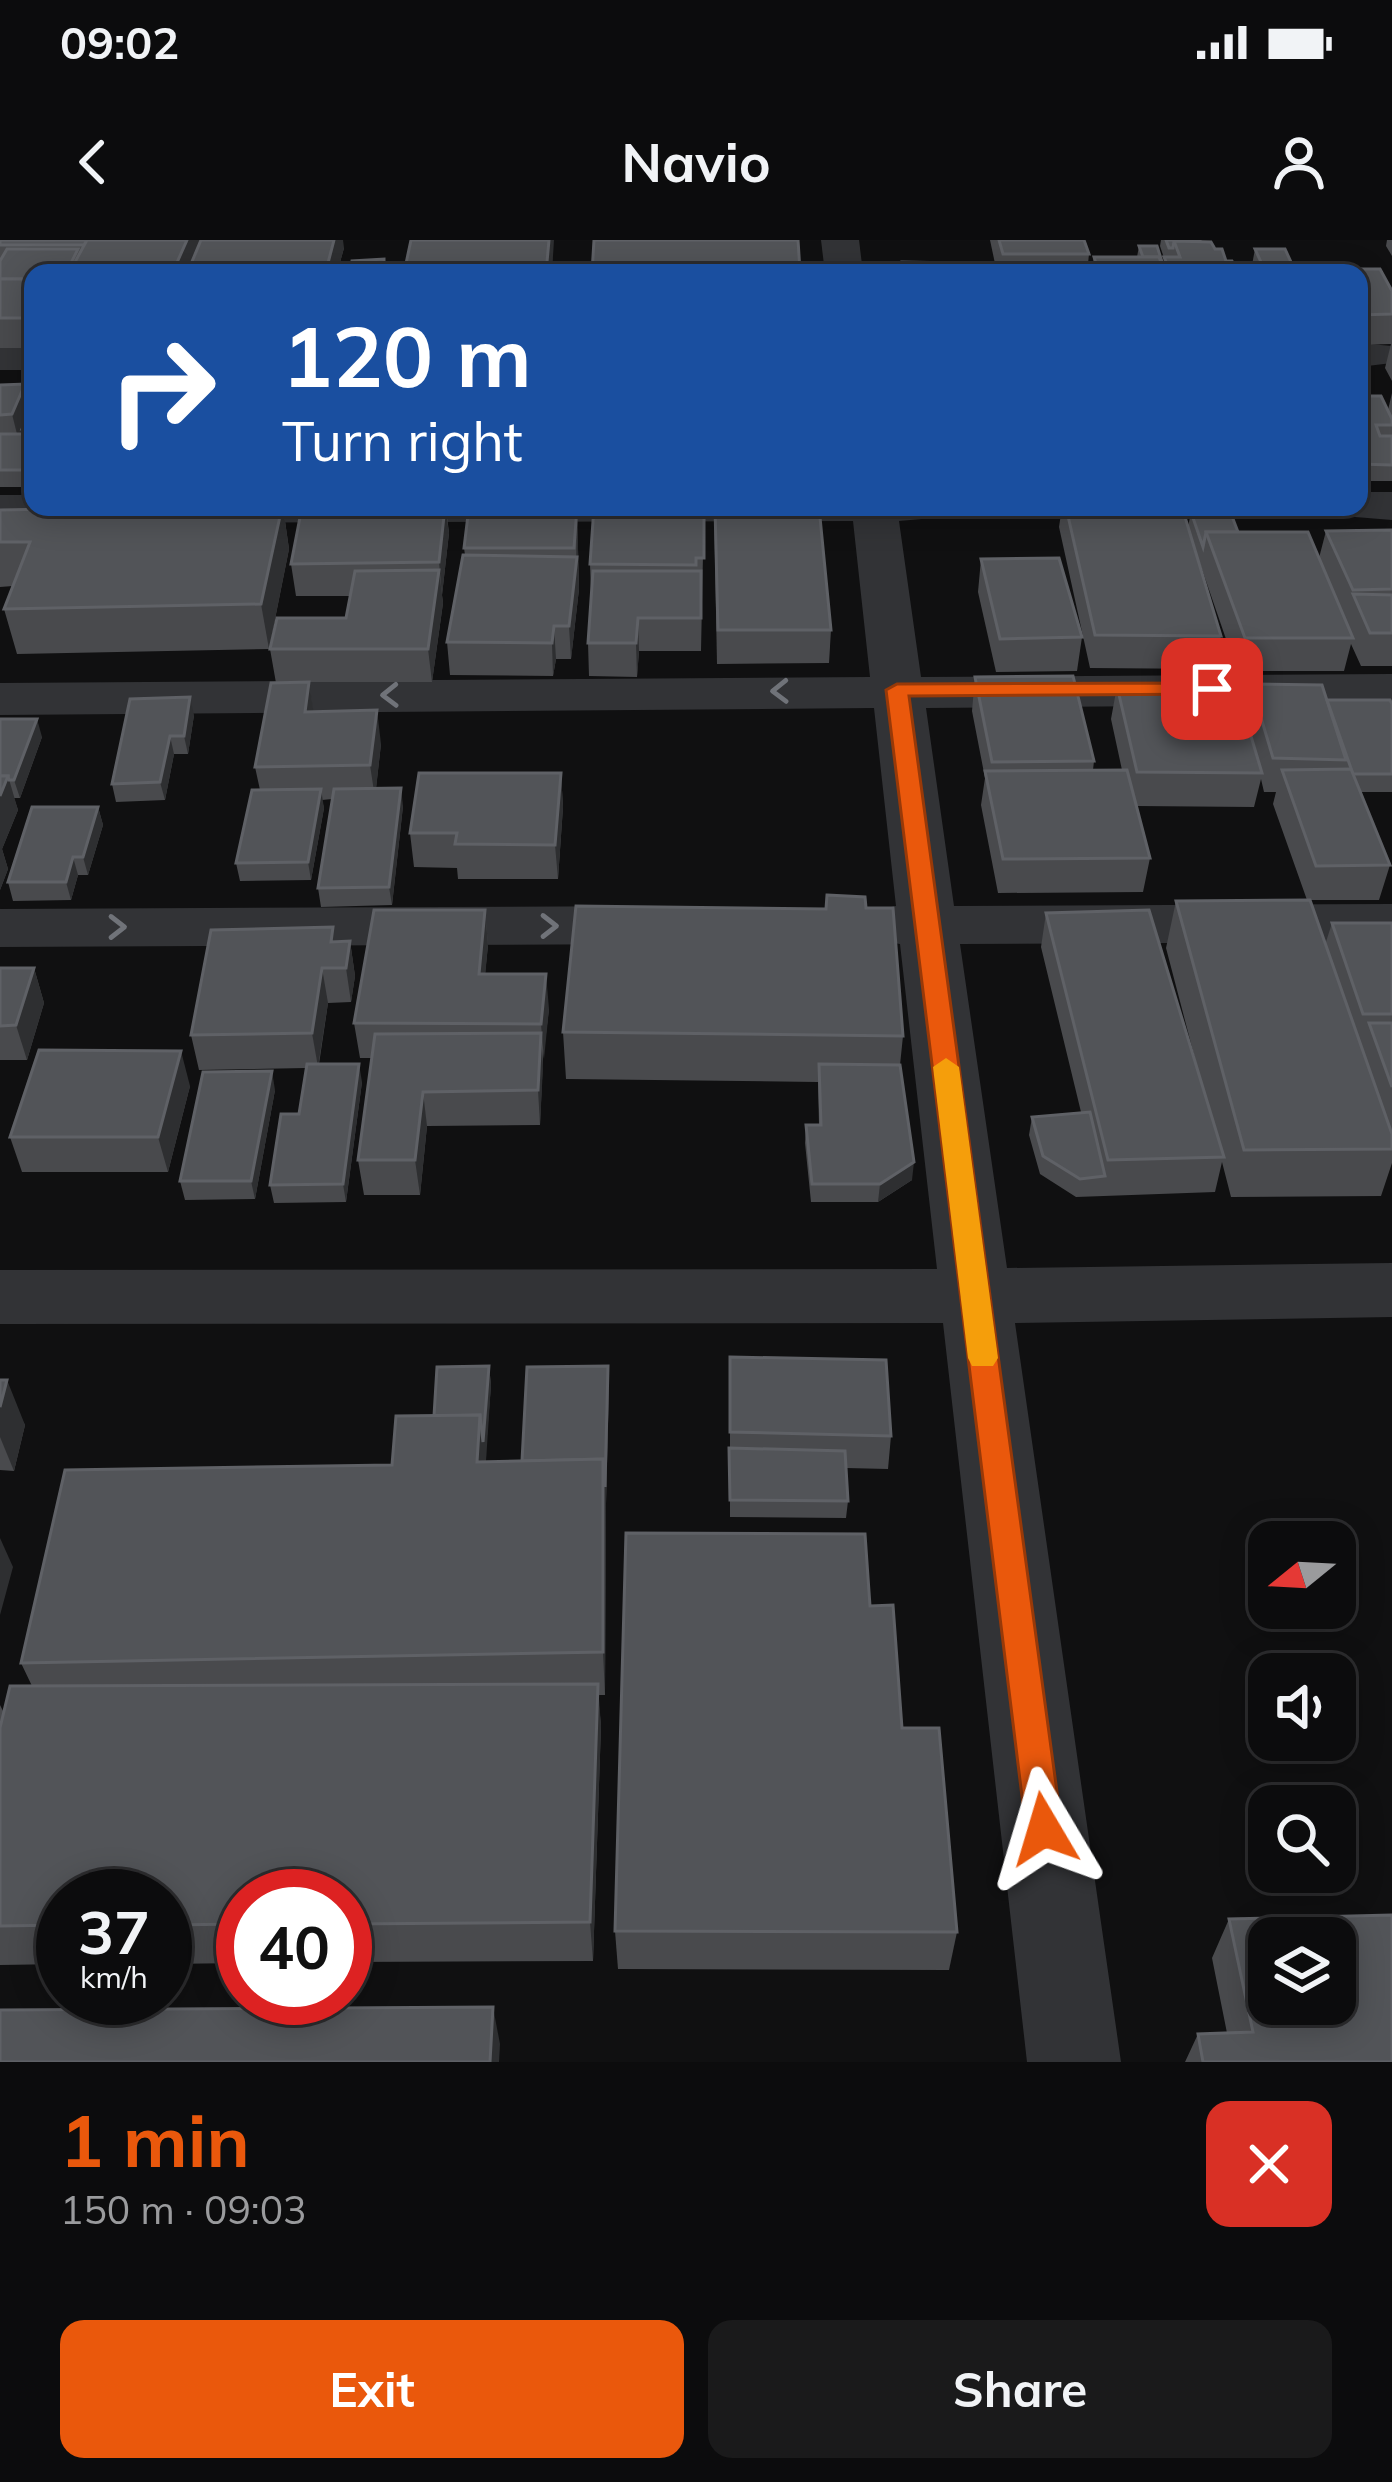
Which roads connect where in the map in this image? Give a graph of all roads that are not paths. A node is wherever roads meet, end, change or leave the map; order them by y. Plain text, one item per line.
1 (875, 516) edge
2 (1392, 689) edge
3 (897, 690) junction
4 (0, 699) edge
5 (1392, 923) edge
6 (716, 925) edge
7 (836, 925) edge
8 (928, 927) junction
9 (0, 928) edge
10 (1392, 1290) edge
11 (975, 1296) junction
12 (0, 1297) edge
13 (1074, 2062) edge

1 - 3 street
2 - 3 street
3 -> 4 street
3 - 8 street
5 - 8 street
9 -> 6 street
7 - 8 street
8 - 11 street
10 - 11 street
11 - 12 street
11 - 13 street

